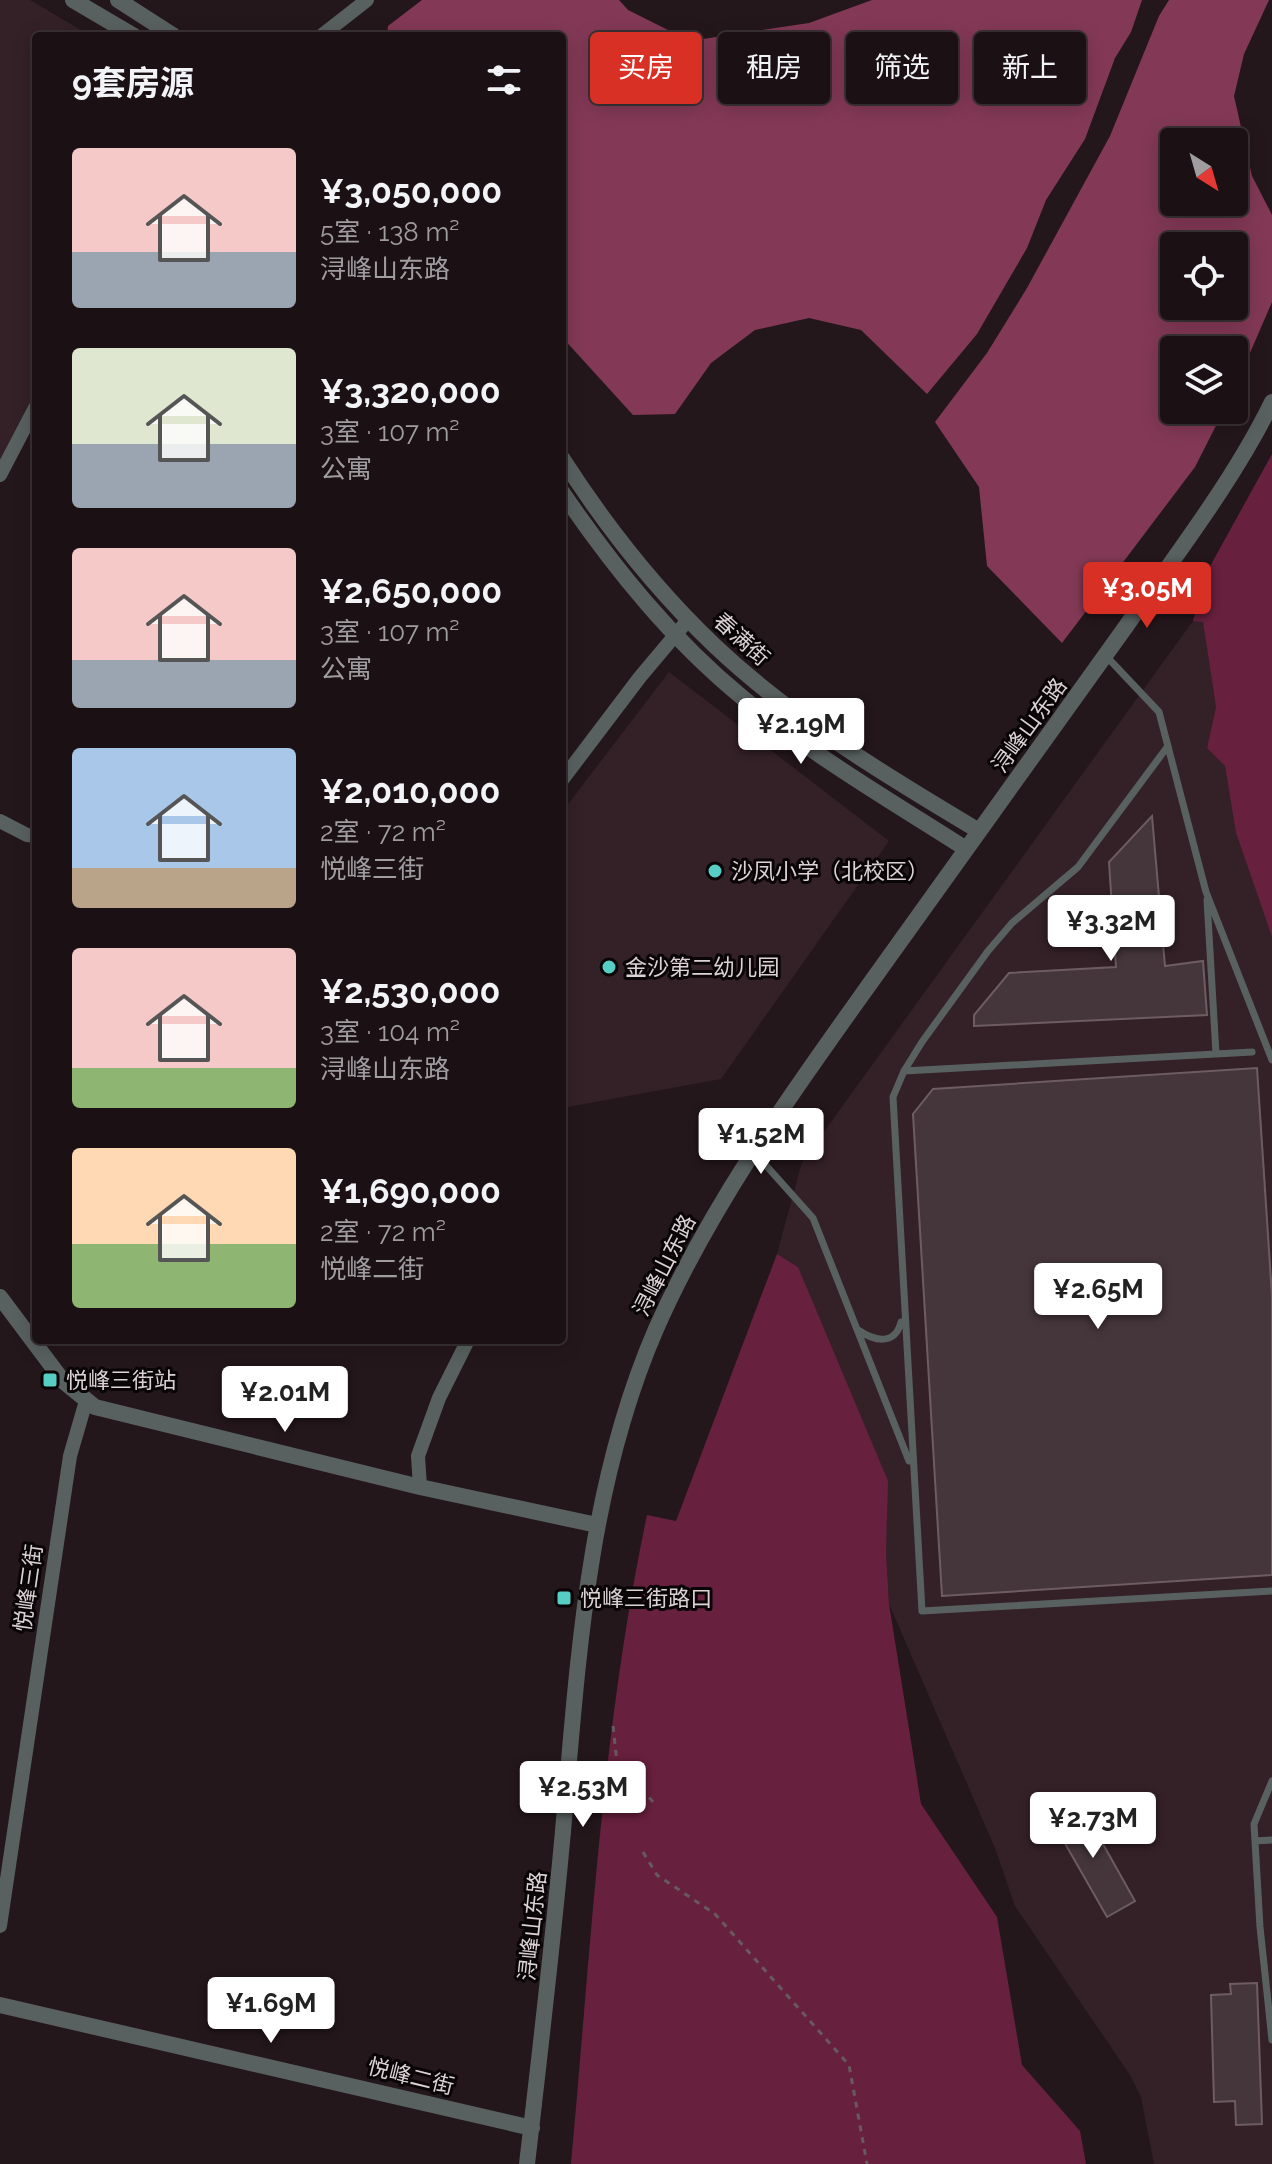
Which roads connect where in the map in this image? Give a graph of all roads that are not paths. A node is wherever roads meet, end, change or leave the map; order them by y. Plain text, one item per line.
1 (73, 0) edge
2 (118, 0) edge
3 (367, 0) edge
4 (127, 32) edge
5 (168, 32) edge
6 (326, 32) edge
7 (1272, 402) edge
8 (32, 414) edge
9 (566, 464) edge
10 (0, 475) edge
11 (566, 497) edge
12 (688, 620) junction
13 (674, 634) junction
14 (1105, 655) junction
15 (1168, 746) junction
16 (566, 775) edge
17 (0, 821) edge
18 (979, 831) junction
19 (32, 836) edge
20 (966, 849) junction
21 (1206, 892) junction
22 (1252, 1052) dead end
23 (1216, 1054) junction
24 (1272, 1060) edge
25 (904, 1071) junction
26 (753, 1151) junction
27 (0, 1297) edge
28 (903, 1312) junction
29 (858, 1330) junction
30 (32, 1341) edge
31 (35, 1344) edge
32 (466, 1344) edge
33 (86, 1401) junction
34 (913, 1471) junction
35 (420, 1487) junction
36 (597, 1525) junction
37 (1272, 1591) edge
38 (1272, 1781) edge
39 (1272, 1840) edge
40 (1255, 1841) junction
41 (0, 1926) edge
42 (1262, 1948) junction
43 (1272, 1948) edge
44 (0, 2005) edge
45 (1272, 2040) edge
46 (532, 2128) junction
47 (527, 2164) edge

1 - 4 street
2 - 5 street
3 - 6 street
7 - 14 street, 浔峰山东路
8 - 10 street
9 - 12 street, 春满街
11 - 13 street, 春满街
12 - 13 street
12 - 18 street, 春满街
13 - 16 street
13 - 20 street, 春满街
14 - 15 lane
14 - 18 street, 浔峰山东路
15 - 21 lane
15 - 25 lane
17 - 19 street
18 - 20 street, 浔峰山东路
20 - 26 street, 浔峰山东路
21 - 23 lane
21 - 24 lane
22 - 23 lane
23 - 25 lane
25 - 28 lane
26 - 29 lane
26 - 36 street, 浔峰山东路
27 - 30 street
28 - 29 lane
28 - 34 lane
29 - 34 lane
31 - 33 street
32 - 35 street
33 - 35 street
33 - 41 street, 悦峰三街
34 - 37 lane
35 - 36 street
36 - 46 street, 浔峰山东路
38 - 40 lane
39 - 40 lane
40 - 42 lane
42 - 43 lane
42 - 45 lane
44 - 46 street, 悦峰二街
46 - 47 street, 浔峰山东路

